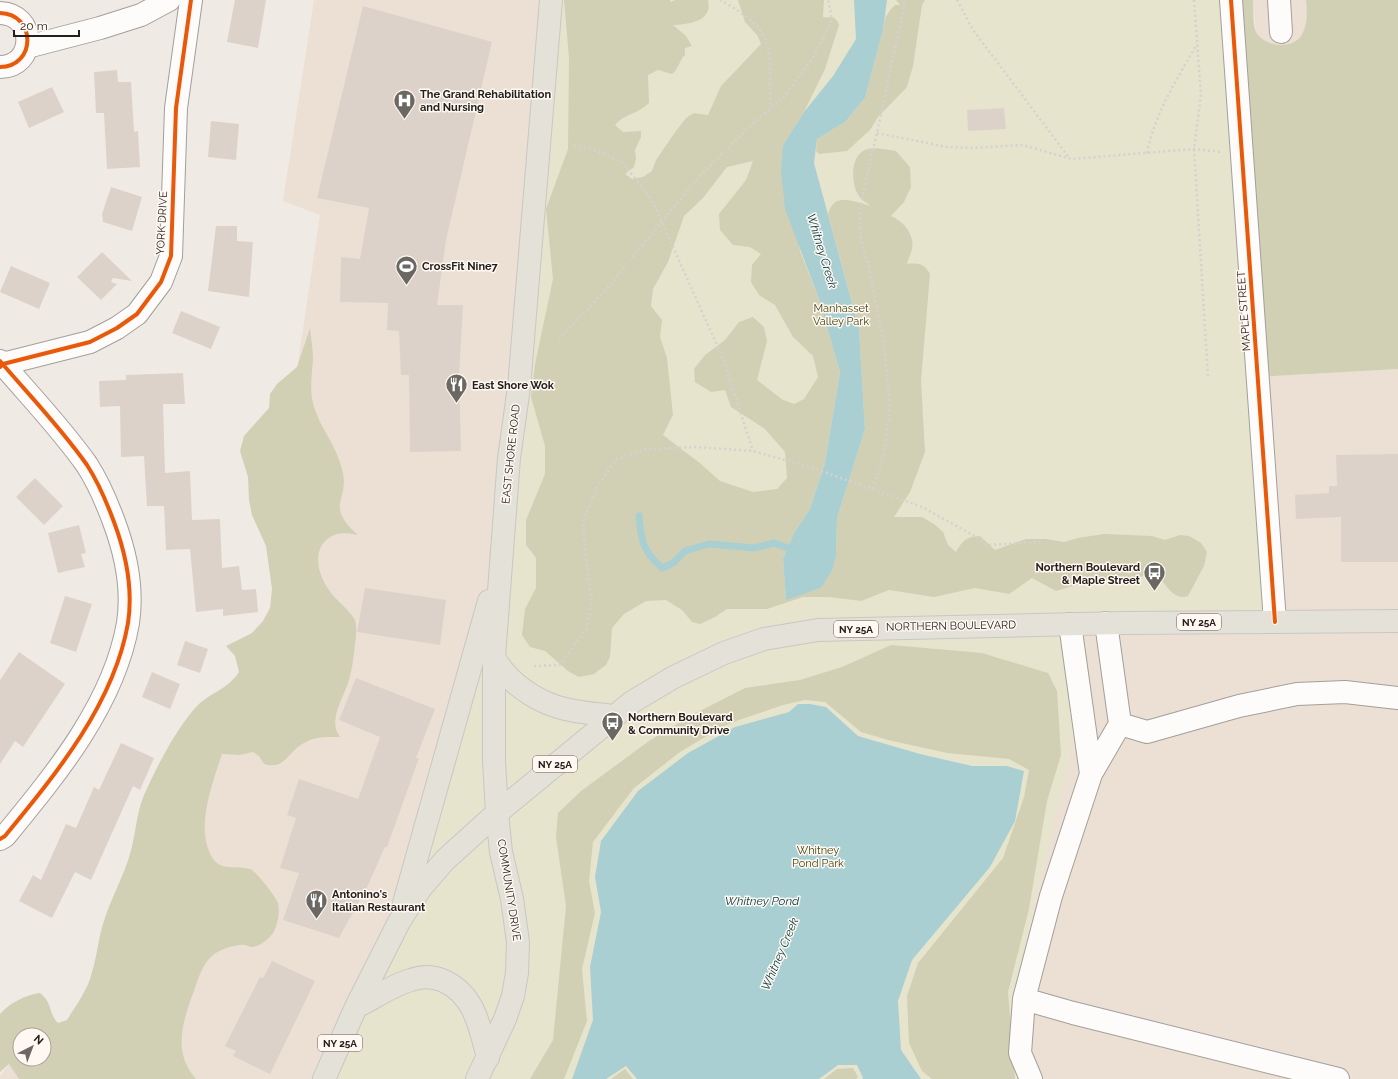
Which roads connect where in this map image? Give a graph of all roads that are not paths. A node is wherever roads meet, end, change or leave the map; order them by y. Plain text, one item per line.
1 (169, 0) edge
2 (191, 0) edge
3 (551, 0) edge
4 (1231, 0) edge
5 (1279, 0) edge
6 (0, 13) edge
7 (1282, 32) dead end
8 (27, 47) junction
9 (0, 67) edge
10 (1, 364) edge
11 (502, 554) junction
12 (1398, 621) edge
13 (1275, 622) junction
14 (1106, 623) junction
15 (1070, 624) junction
16 (494, 657) junction
17 (1398, 698) edge
18 (613, 716) junction
19 (1120, 724) junction
20 (1091, 774) junction
21 (497, 813) junction
22 (0, 839) edge
23 (399, 922) junction
24 (1024, 999) junction
25 (356, 1007) junction
26 (488, 1058) junction
27 (324, 1079) edge
28 (477, 1079) edge
29 (1030, 1079) edge
30 (1338, 1079) edge

1 - 8 street
2 - 10 street, YORK DRIVE
3 - 11 main road, EAST SHORE ROAD
4 - 13 street, MAPLE STREET
5 - 7 street
6 - 8 street
8 - 9 street
10 - 22 street
11 - 16 main road, EAST SHORE ROAD
11 - 23 main road
12 - 13 main road, NORTHERN BOULEVARD / NY 25A
13 - 14 main road, NORTHERN BOULEVARD / NY 25A
14 - 15 main road, NORTHERN BOULEVARD / NY 25A
14 - 19 street
15 - 18 main road, NORTHERN BOULEVARD / NY 25A
15 - 20 street
16 - 18 main road
16 - 21 main road, EAST SHORE ROAD
17 - 19 street
18 - 21 main road, NORTHERN BOULEVARD / NY 25A
19 - 20 street
20 - 24 street
21 - 23 main road, NORTHERN BOULEVARD / NY 25A
21 - 26 main road, COMMUNITY DRIVE
23 - 25 main road, NORTHERN BOULEVARD / NY 25A
24 - 29 street
24 - 30 street
25 - 26 main road
25 - 27 main road, NORTHERN BOULEVARD / NY 25A
26 - 28 main road, COMMUNITY DRIVE

